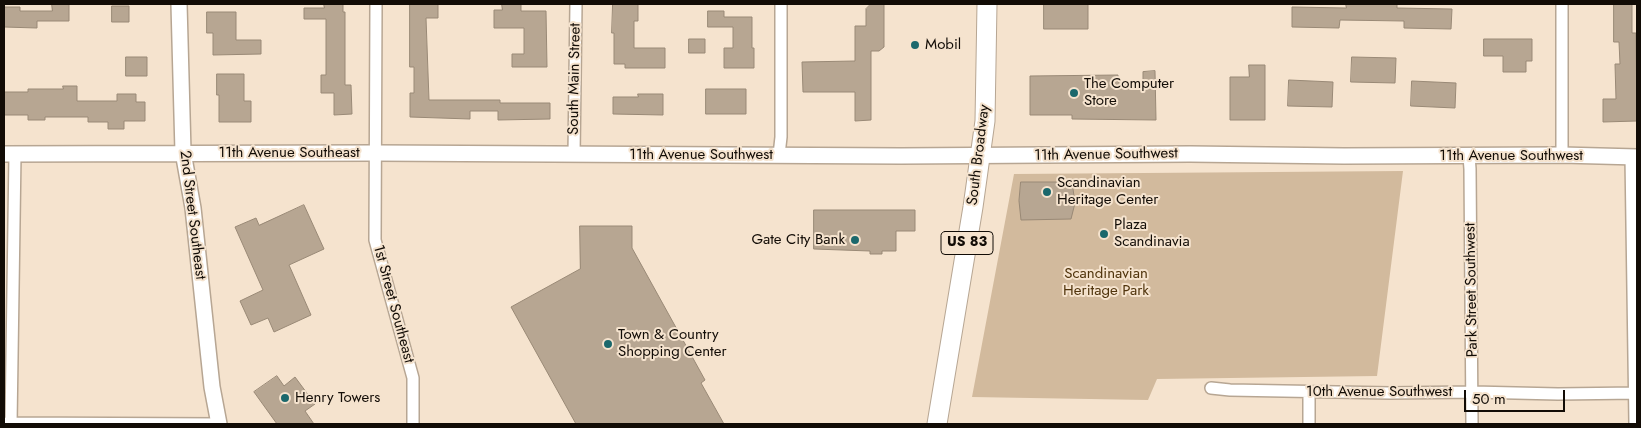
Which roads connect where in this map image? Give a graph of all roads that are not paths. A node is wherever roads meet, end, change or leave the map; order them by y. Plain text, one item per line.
1 (179, 4) edge
2 (376, 4) edge
3 (576, 4) edge
4 (782, 4) edge
5 (987, 4) edge
6 (1562, 4) edge
7 (183, 152) junction
8 (376, 153) junction
9 (10, 154) edge
10 (574, 155) junction
11 (779, 155) junction
12 (1562, 155) junction
13 (980, 156) junction
14 (1469, 156) junction
15 (1634, 157) edge
16 (1211, 388) dead end
17 (1309, 392) junction
18 (1472, 392) junction
19 (1636, 393) edge
20 (9, 423) edge
21 (219, 424) edge
22 (412, 424) edge
23 (937, 424) edge
24 (1309, 424) edge
25 (1472, 424) edge
26 (1635, 424) edge

1 - 7 street, 2nd Street Southeast
2 - 8 street, 1st Street Southeast
3 - 10 street, South Main Street
4 - 11 street
5 - 13 main road, South Broadway / US 83
6 - 12 street
7 - 8 street, 11th Avenue Southeast
7 - 9 street, 11th Avenue Southeast
7 - 21 street, 2nd Street Southeast
8 - 10 street, 11th Avenue Southeast
8 - 22 street, 1st Street Southeast
9 - 20 street
10 - 11 street, 11th Avenue Southwest
11 - 13 street, 11th Avenue Southwest
12 - 14 street, 11th Avenue Southwest
12 - 15 street, 11th Avenue Southwest
13 - 14 street, 11th Avenue Southwest
13 - 23 main road, South Broadway / US 83
14 - 18 street, Park Street Southwest
15 - 19 street
16 - 17 street, 10th Avenue Southwest
17 - 18 street, 10th Avenue Southwest
17 - 24 street
18 - 19 street, 10th Avenue Southwest
18 - 25 street, Park Street Southwest
19 - 26 street
20 - 21 street

